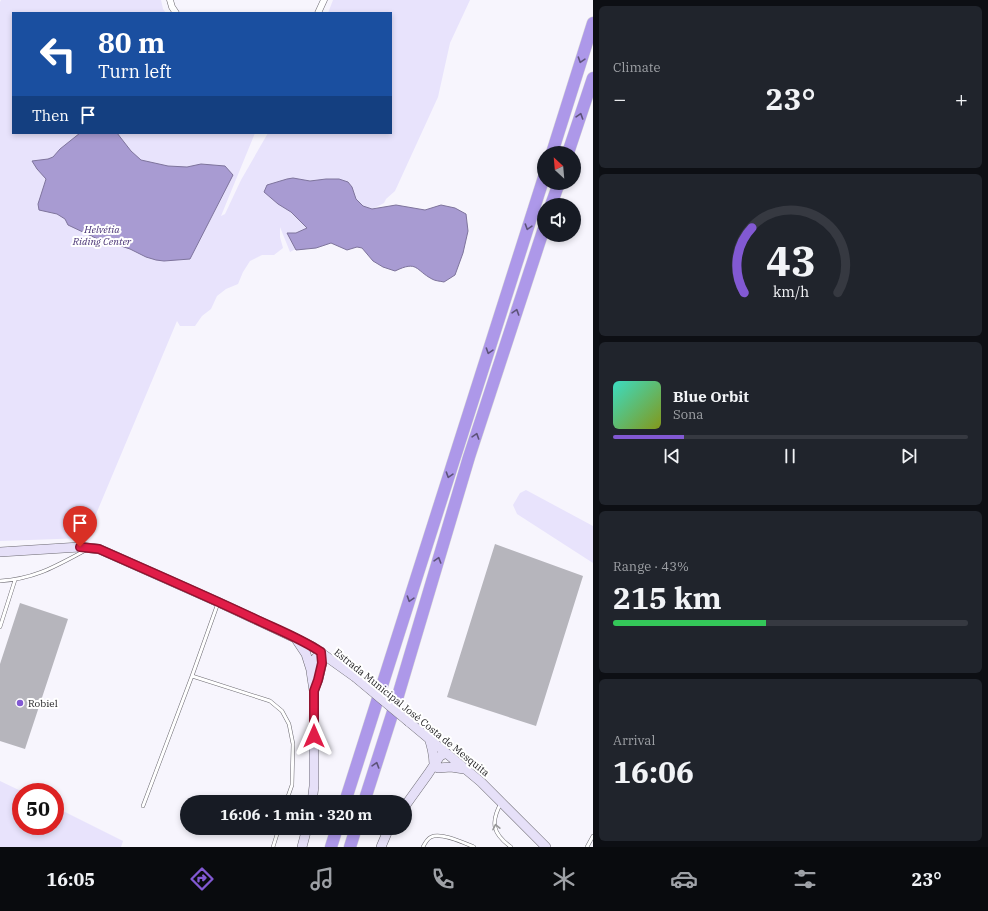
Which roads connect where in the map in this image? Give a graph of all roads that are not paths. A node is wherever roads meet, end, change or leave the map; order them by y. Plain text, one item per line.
1 (170, 0) edge
2 (324, 0) edge
3 (175, 12) edge
4 (318, 12) edge
5 (593, 23) edge
6 (593, 78) edge
7 (554, 146) edge
8 (570, 146) edge
9 (540, 190) edge
10 (539, 242) edge
11 (91, 547) junction
12 (0, 552) edge
13 (15, 580) junction
14 (0, 581) edge
15 (218, 602) junction
16 (0, 627) edge
17 (295, 638) junction
18 (321, 652) junction
19 (343, 668) junction
20 (311, 671) junction
21 (192, 676) junction
22 (318, 680) junction
23 (314, 691) junction
24 (429, 738) junction
25 (446, 753) junction
26 (436, 767) junction
27 (466, 769) junction
28 (288, 795) edge
29 (313, 795) edge
30 (348, 795) edge
31 (366, 795) edge
32 (412, 796) edge
33 (501, 802) junction
34 (143, 806) dead end
35 (277, 835) edge
36 (305, 835) edge
37 (335, 835) edge
38 (354, 835) edge
39 (386, 835) edge
40 (593, 836) edge
41 (273, 847) edge
42 (302, 847) edge
43 (331, 847) edge
44 (350, 847) edge
45 (381, 847) edge
46 (423, 847) edge
47 (474, 847) edge
48 (511, 847) edge
49 (546, 847) edge
50 (587, 847) edge

1 - 3 street
2 - 4 street
5 -> 7 highway
8 -> 6 highway
9 -> 30 highway
31 -> 10 highway
11 - 12 main road, Estrada Municipal José Costa de Mesquita
11 - 13 lane
11 - 15 main road, Estrada Municipal José Costa de Mesquita
13 - 14 lane
13 - 16 lane
15 - 17 main road, Estrada Municipal José Costa de Mesquita
15 - 21 lane
17 - 18 main road, Estrada Municipal José Costa de Mesquita
17 - 20 main road
18 - 19 main road, Estrada Municipal José Costa de Mesquita
18 - 20 main road
18 - 22 main road
19 - 22 main road
19 - 24 main road, Estrada Municipal José Costa de Mesquita, bridge
20 - 23 main road
21 - 28 lane
21 - 34 lane
22 - 23 main road
23 - 29 main road
24 - 25 main road, Estrada Municipal José Costa de Mesquita
24 - 26 main road
25 - 26 main road
25 - 27 main road, Estrada Municipal José Costa de Mesquita
26 - 27 main road
26 - 32 main road
27 - 33 main road, Estrada Municipal José Costa de Mesquita
48 -> 33 lane
33 - 49 main road, Estrada Municipal José Costa de Mesquita
35 - 41 lane
36 - 42 main road
37 - 43 highway
38 - 44 highway
39 - 45 main road
40 - 50 lane
46 - 47 lane

